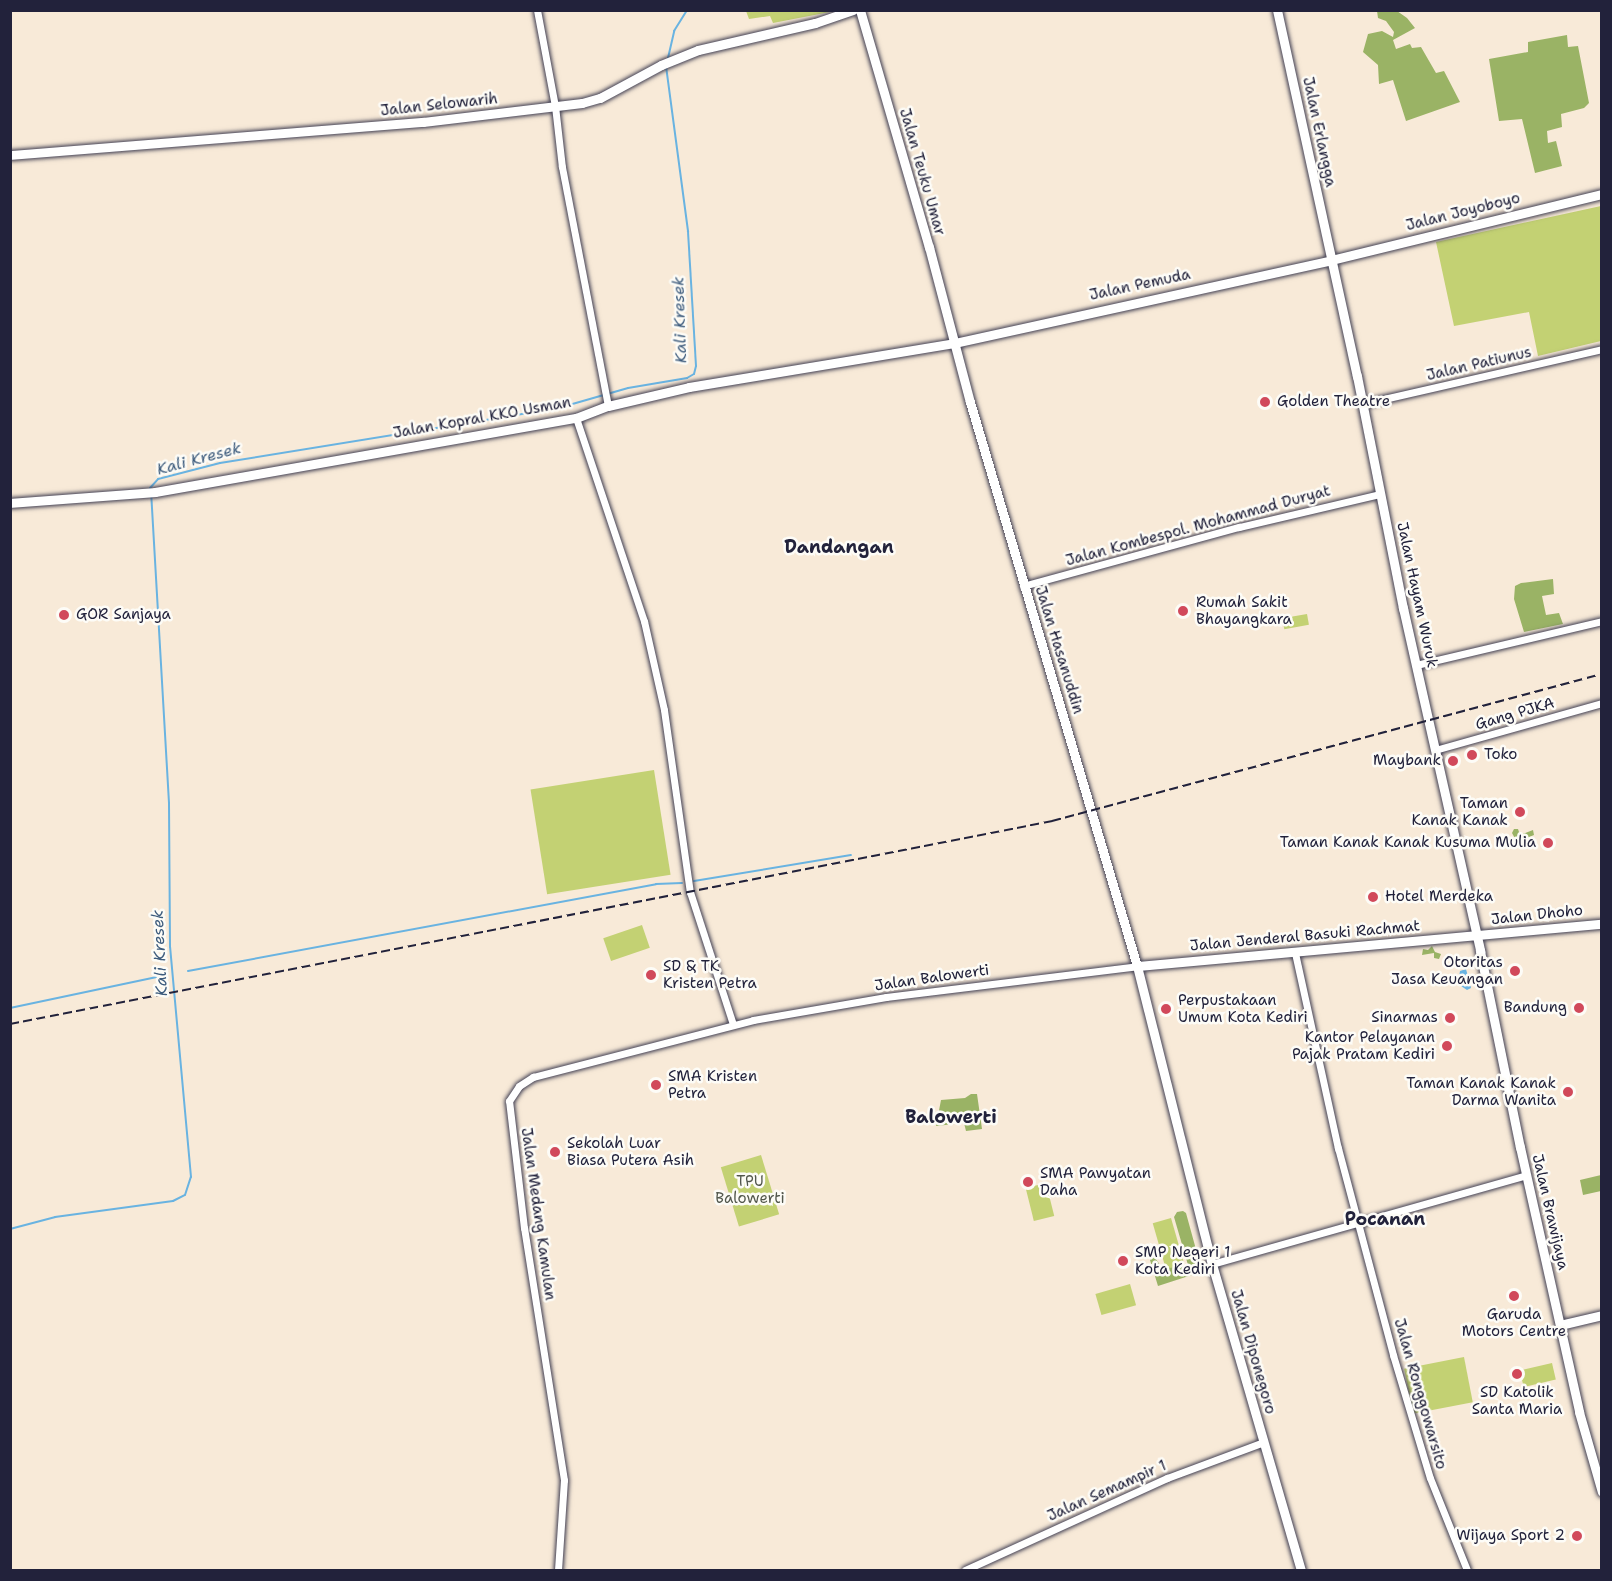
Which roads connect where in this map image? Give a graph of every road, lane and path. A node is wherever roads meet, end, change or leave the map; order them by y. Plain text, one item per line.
1 (537, 10) edge
2 (853, 10) edge
3 (860, 10) edge
4 (1277, 10) edge
5 (555, 106) junction
6 (10, 154) edge
7 (1602, 194) edge
8 (1331, 260) junction
9 (956, 343) junction
10 (1602, 350) edge
11 (606, 400) junction
12 (1362, 404) junction
13 (576, 418) junction
14 (1380, 494) junction
15 (10, 503) edge
16 (1023, 586) junction
17 (1602, 621) edge
18 (1416, 664) junction
19 (1602, 704) edge
20 (1435, 750) junction
21 (1602, 924) edge
22 (1476, 936) junction
23 (1295, 953) junction
24 (1137, 966) junction
25 (733, 1024) junction
26 (1526, 1175) junction
27 (1357, 1221) junction
28 (1212, 1264) junction
29 (1602, 1315) edge
30 (1560, 1325) junction
31 (1264, 1442) junction
32 (1602, 1492) edge
33 (558, 1570) edge
34 (965, 1570) edge
35 (1301, 1570) edge
36 (1467, 1570) edge

1 - 5 street
2 - 5 main road, Jalan Selowarih
3 - 9 main road, Jalan Teuku Umar
4 - 8 main road, Jalan Erlangga
5 - 6 main road, Jalan Selowarih
5 - 11 street
7 - 8 main road, Jalan Joyoboyo
8 - 9 main road, Jalan Pemuda
8 - 12 main road, Jalan Hayam Wuruk
9 - 11 main road, Jalan Kopral KKO Usman
9 - 16 main road, Jalan Hasanuddin
10 - 12 street, Jalan Patiunus
11 - 13 main road, Jalan Kopral KKO Usman
12 - 14 main road, Jalan Hayam Wuruk
13 - 15 main road, Jalan Kopral KKO Usman
13 - 25 street
14 - 16 street, Jalan Kombespol. Mohammad Duryat
14 - 18 main road, Jalan Hayam Wuruk
16 - 24 main road, Jalan Hasanuddin
17 - 18 street
18 - 20 main road, Jalan Hayam Wuruk
19 - 20 street, Gang PJKA
20 - 22 main road, Jalan Hayam Wuruk
21 - 22 main road, Jalan Dhoho
22 - 23 main road, Jalan Jenderal Basuki Rachmat
22 - 26 main road, Jalan Brawijaya
23 - 24 main road, Jalan Jenderal Basuki Rachmat
23 - 27 street, Jalan Ronggowarsito
24 - 25 street, Jalan Balowerti
24 - 28 main road, Jalan Diponegoro
25 - 33 street, Jalan Medang Kamulan
26 - 27 street
26 - 30 main road, Jalan Brawijaya
27 - 28 street
27 - 36 street, Jalan Ronggowarsito
28 - 31 main road, Jalan Diponegoro
29 - 30 main road
30 - 32 main road, Jalan Brawijaya
31 - 34 street, Jalan Semampir 1
31 - 35 main road, Jalan Diponegoro

